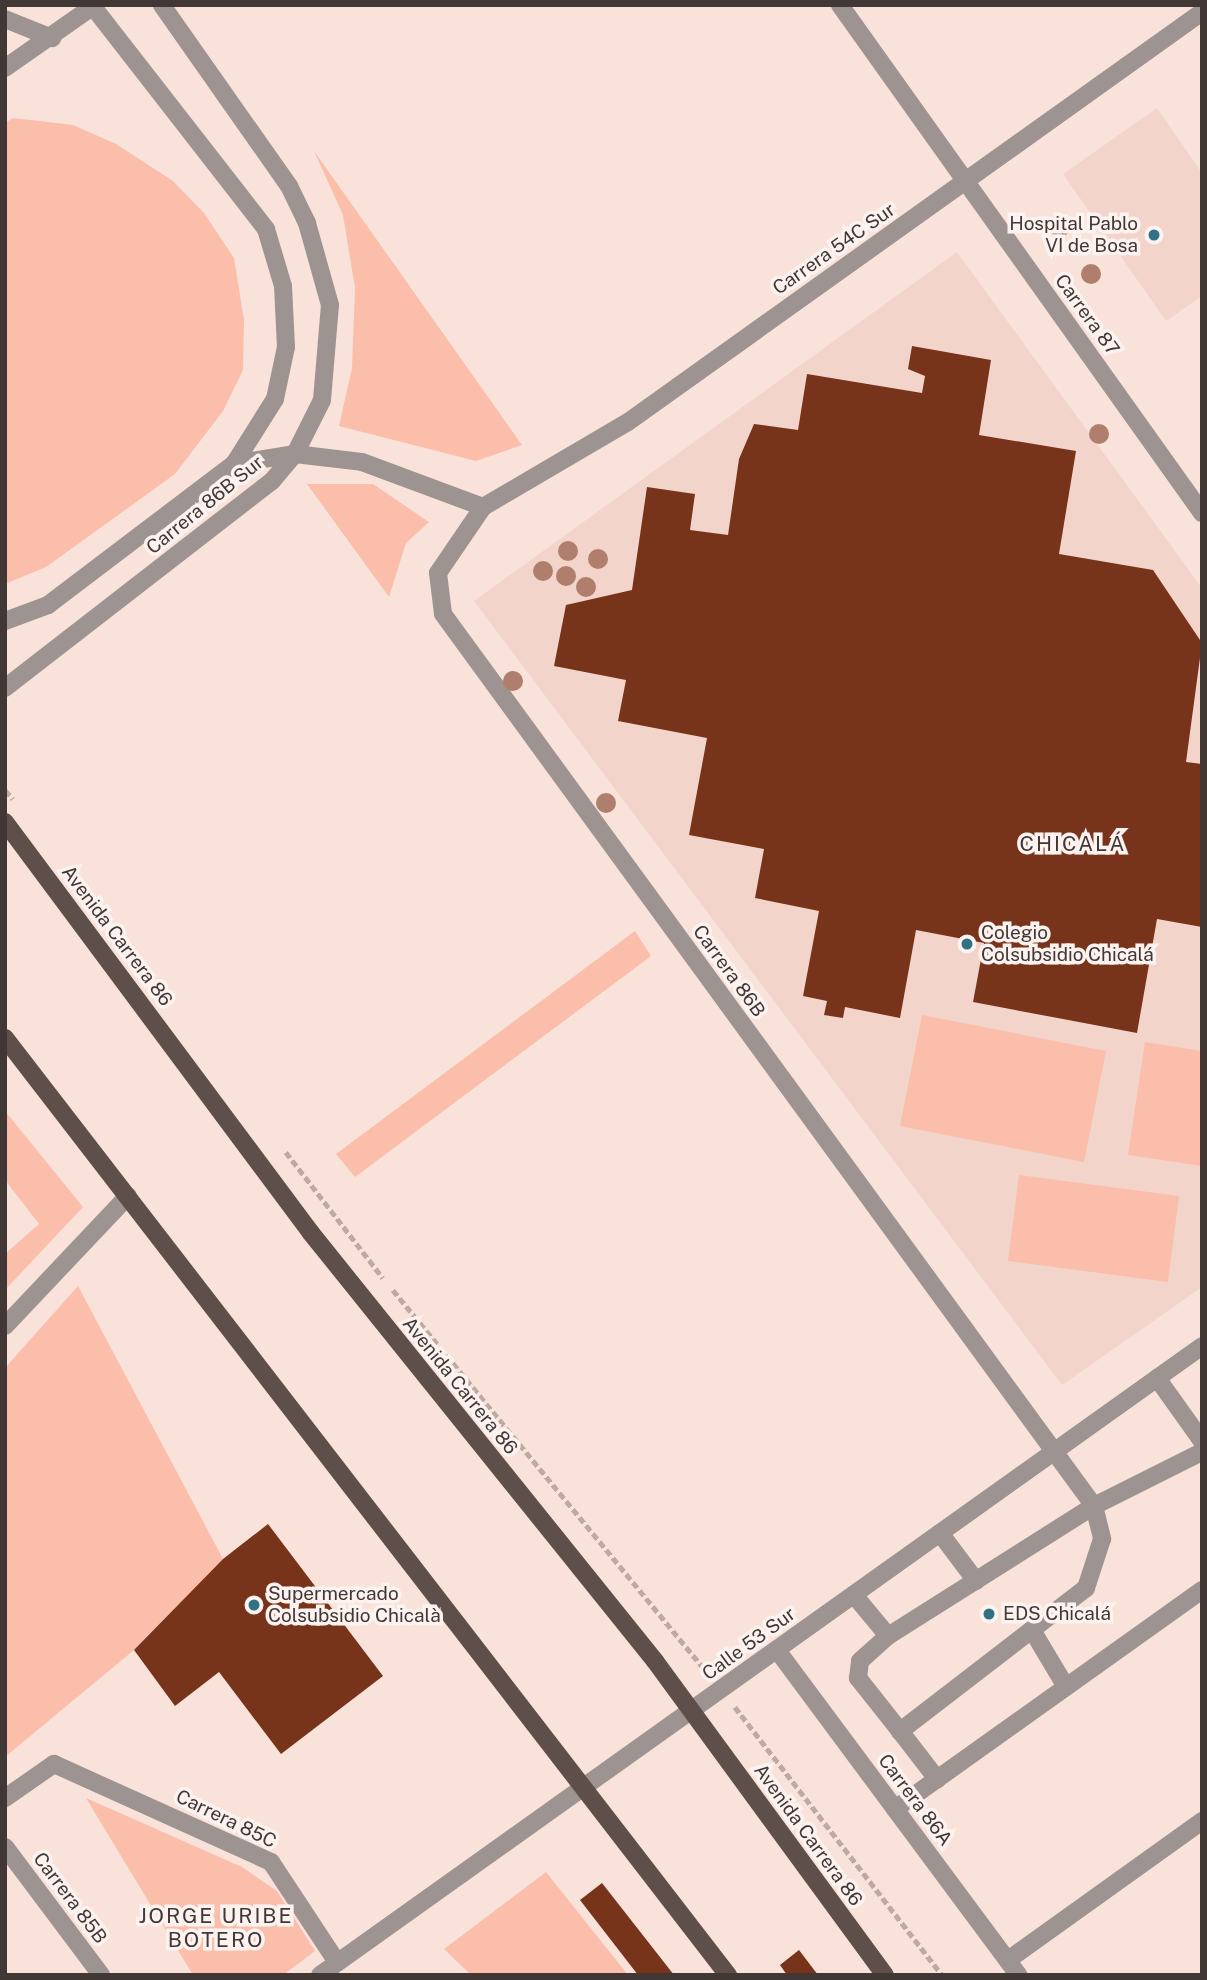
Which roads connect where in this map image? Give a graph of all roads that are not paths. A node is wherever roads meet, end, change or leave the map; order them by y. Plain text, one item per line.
1 (162, 5) edge
2 (840, 5) edge
3 (94, 6) edge
4 (1202, 12) edge
5 (5, 19) edge
6 (52, 38) junction
7 (5, 68) edge
8 (965, 181) junction
9 (295, 454) junction
10 (234, 464) junction
11 (483, 507) junction
12 (1202, 513) edge
13 (5, 621) edge
14 (5, 688) edge
15 (5, 822) edge
16 (5, 1038) edge
17 (128, 1196) junction
18 (5, 1326) edge
19 (1202, 1346) edge
20 (1157, 1378) junction
21 (1202, 1441) edge
22 (1056, 1451) junction
23 (1202, 1452) edge
24 (1094, 1506) junction
25 (940, 1533) junction
26 (976, 1581) junction
27 (1202, 1590) edge
28 (854, 1595) junction
29 (1032, 1630) junction
30 (888, 1636) junction
31 (778, 1650) junction
32 (1066, 1687) junction
33 (692, 1711) junction
34 (900, 1731) junction
35 (937, 1779) junction
36 (584, 1788) junction
37 (5, 1798) edge
38 (895, 1809) junction
39 (1202, 1821) edge
40 (5, 1847) edge
41 (337, 1962) junction
42 (1013, 1967) edge
43 (101, 1975) edge
44 (320, 1975) edge
45 (728, 1975) edge
46 (885, 1975) edge

1 - 9 street, Carrera 86B Sur
2 - 8 street, Carrera 87
3 - 6 street
3 - 10 street, Carrera 86B Sur
4 - 8 street, Carrera 54C Sur
5 - 6 street
6 - 7 street
8 - 11 street, Carrera 54C Sur
8 - 12 street, Carrera 87
9 - 10 street
9 - 11 street
9 - 14 street, Carrera 86B Sur
10 - 13 street, Carrera 86B Sur
11 - 22 street, Carrera 86B
15 - 33 main road, Avenida Carrera 86
16 - 17 main road
17 - 18 street
17 - 36 main road
19 - 20 street, Calle 53 Sur
20 - 21 street
20 - 22 street, Calle 53 Sur
22 - 24 street, Carrera 86B
22 - 25 street, Calle 53 Sur
23 - 24 street
24 - 26 street
24 - 29 street
25 - 26 street
25 - 28 street, Calle 53 Sur
26 - 30 street
27 - 32 street
28 - 30 street
28 - 31 street, Calle 53 Sur
29 - 32 street
29 - 34 street
30 - 34 street
31 - 33 street, Calle 53 Sur
31 - 38 street, Carrera 86A
32 - 35 street
33 - 36 street, Calle 53 Sur
33 - 46 main road, Avenida Carrera 86
34 - 35 street
35 - 38 street
36 - 41 street, Calle 53 Sur
36 - 45 main road
37 - 41 street, Carrera 85C
38 - 42 street, Carrera 86A
39 - 42 street
40 - 43 street, Carrera 85B
41 - 44 street, Calle 53 Sur

